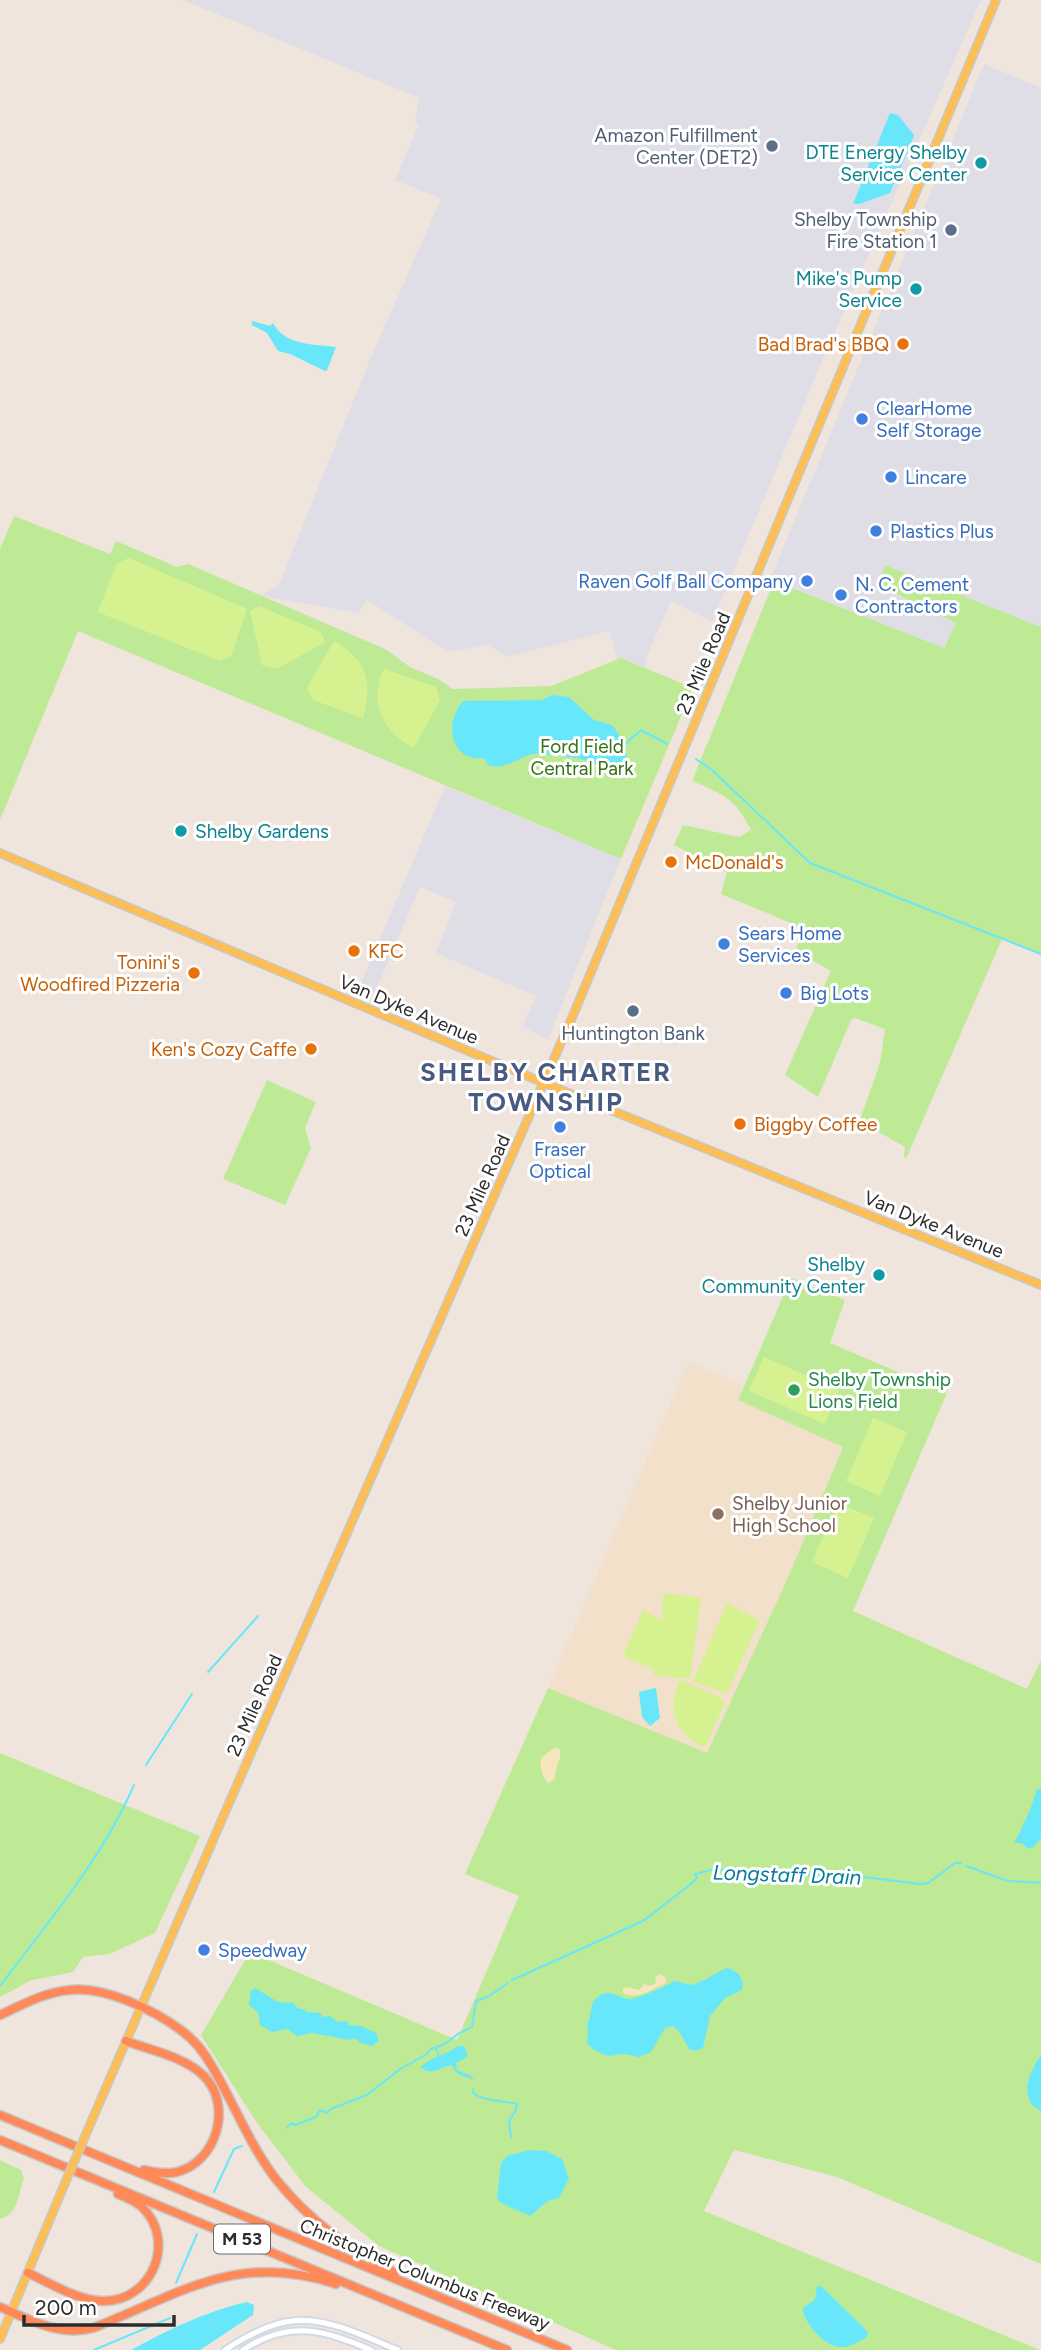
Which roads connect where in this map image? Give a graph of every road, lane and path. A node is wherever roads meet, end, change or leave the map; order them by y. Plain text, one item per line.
1 (996, 0) edge
2 (0, 853) edge
3 (544, 1083) junction
4 (1041, 1285) edge
5 (141, 2007) junction
6 (0, 2015) edge
7 (126, 2041) junction
8 (0, 2115) edge
9 (0, 2140) edge
10 (114, 2162) junction
11 (85, 2175) junction
12 (27, 2273) junction
13 (428, 2291) junction
14 (399, 2305) junction
15 (0, 2307) edge
16 (11, 2312) junction
17 (0, 2339) edge
18 (225, 2350) edge
19 (243, 2350) edge
20 (372, 2350) edge
21 (398, 2350) edge
22 (507, 2350) edge
23 (567, 2350) edge

1 - 3 main road, 23 Mile Road
2 - 3 main road, Van Dyke Avenue
3 - 4 main road, Van Dyke Avenue
3 - 5 main road, 23 Mile Road
5 - 6 highway
5 - 7 main road, 23 Mile Road
5 - 13 highway
7 - 10 highway
7 - 12 main road, 23 Mile Road, bridge
8 - 10 highway, Christopher Columbus Freeway / M 53
9 - 11 highway, Christopher Columbus Freeway / M 53
10 - 13 highway, Christopher Columbus Freeway / M 53
11 - 12 highway
11 - 14 highway, Christopher Columbus Freeway / M 53
12 - 16 main road, 23 Mile Road
13 - 23 highway, Christopher Columbus Freeway / M 53
14 - 16 highway
14 - 22 highway, Christopher Columbus Freeway / M 53
15 - 16 highway
16 - 17 main road, 23 Mile Road
18 - 21 street
19 - 20 street

